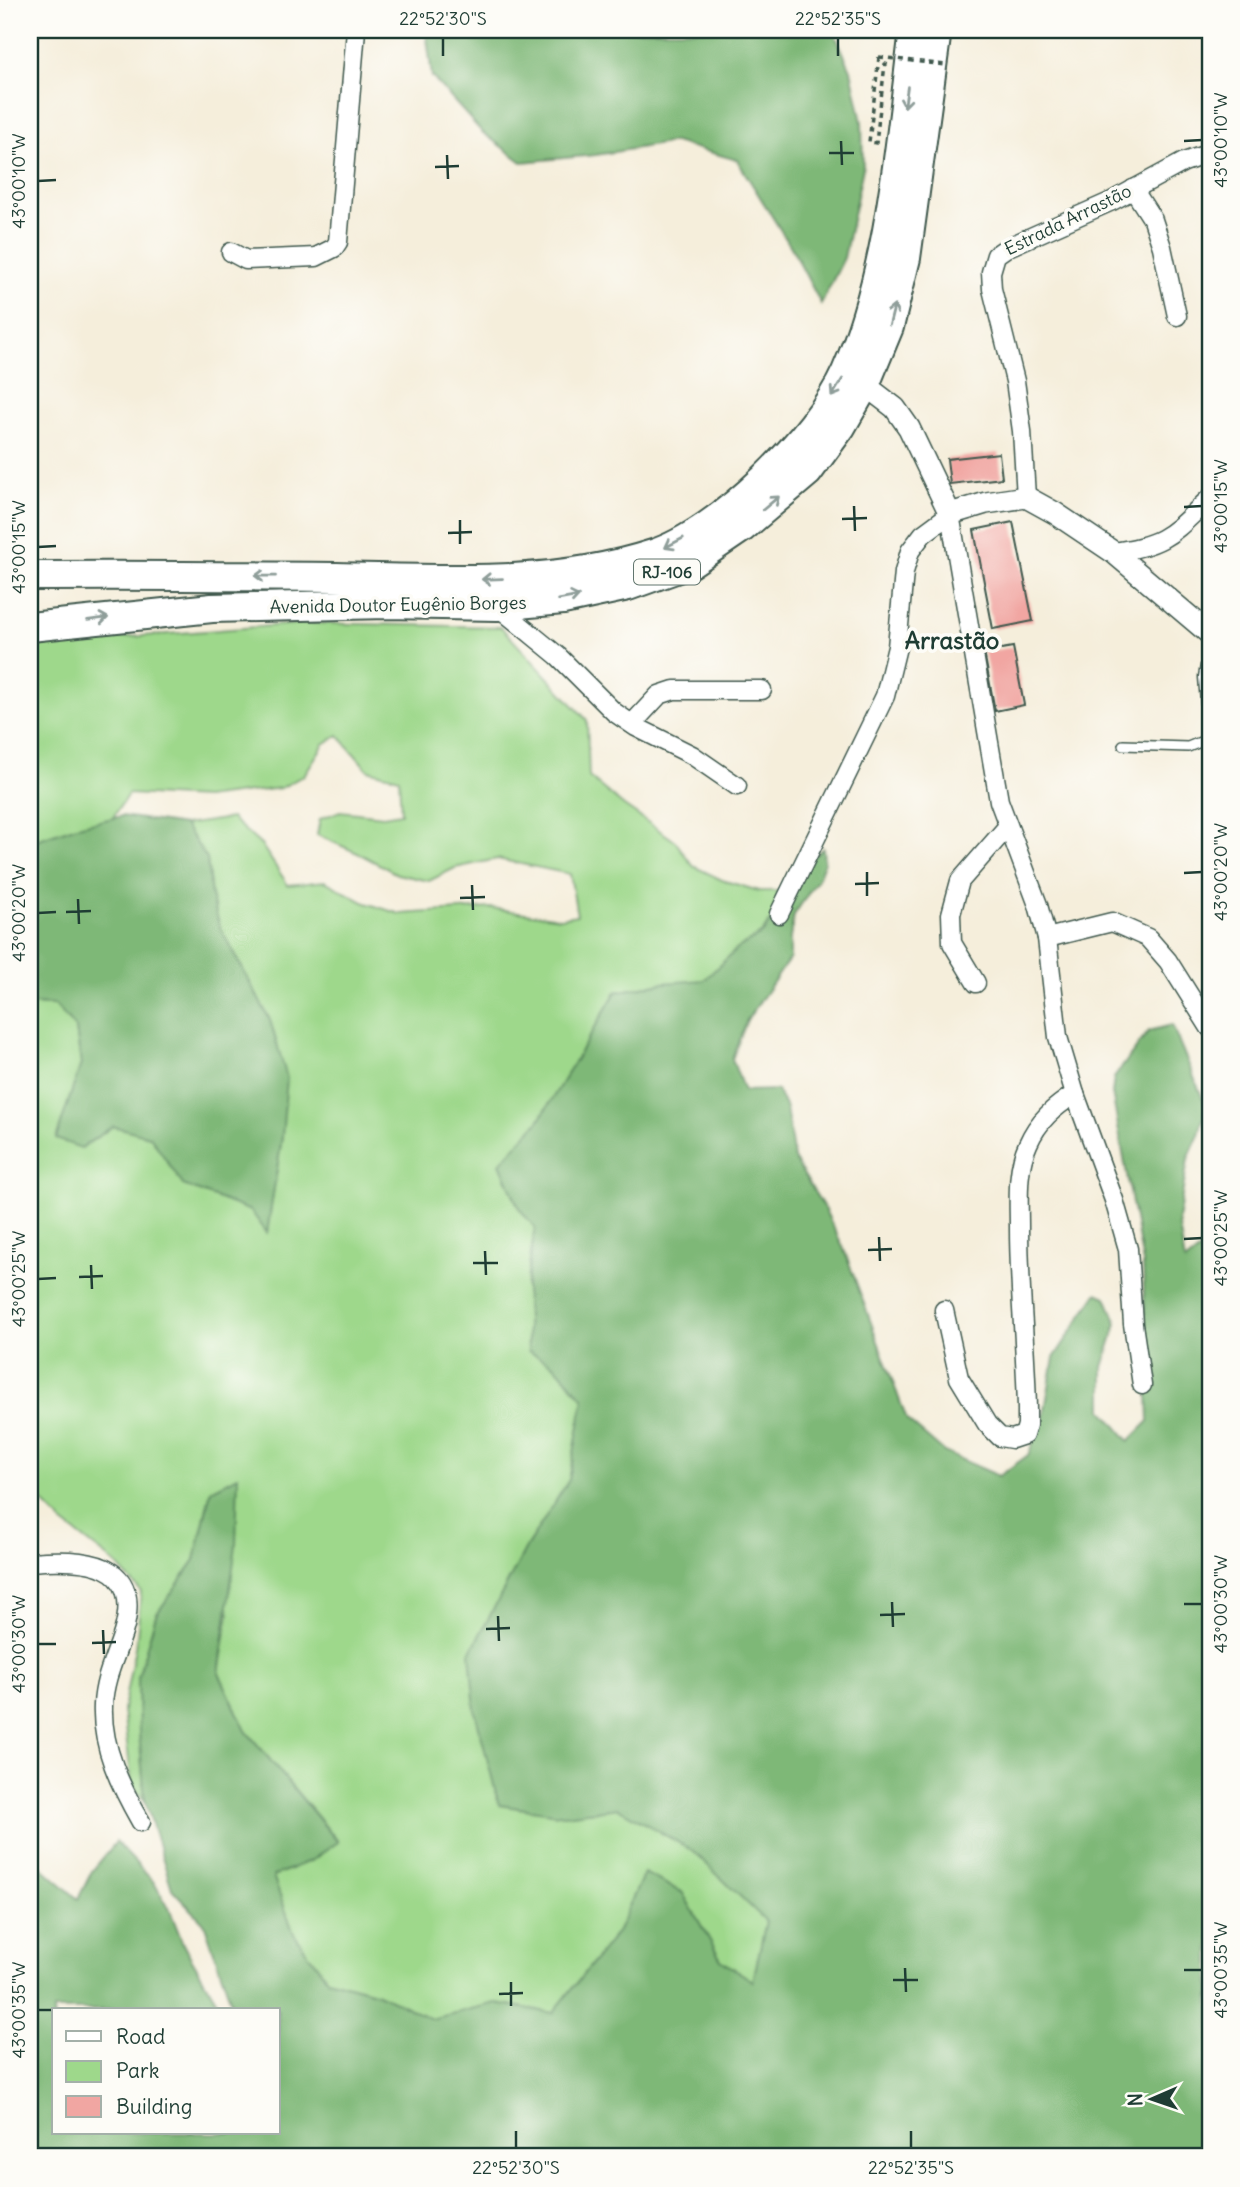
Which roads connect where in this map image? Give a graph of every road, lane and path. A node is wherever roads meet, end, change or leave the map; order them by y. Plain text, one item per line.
1 (356, 30) edge
2 (914, 30) edge
3 (937, 30) edge
4 (946, 65) dead end
5 (899, 145) junction
6 (1210, 153) edge
7 (1133, 189) junction
8 (231, 252) dead end
9 (1177, 316) dead end
10 (865, 385) junction
11 (1026, 497) junction
12 (1210, 499) edge
13 (950, 514) junction
14 (1113, 552) junction
15 (30, 576) edge
16 (497, 606) junction
17 (30, 627) edge
18 (1210, 634) edge
19 (1210, 666) edge
20 (762, 690) dead end
21 (1210, 703) edge
22 (632, 724) junction
23 (1210, 738) edge
24 (1124, 745) dead end
25 (737, 786) dead end
26 (1008, 826) junction
27 (779, 914) dead end
28 (1047, 938) junction
29 (976, 983) dead end
30 (1210, 1028) edge
31 (1074, 1094) junction
32 (944, 1310) dead end
33 (1142, 1385) dead end
34 (30, 1562) edge
35 (141, 1822) dead end

1 - 8 street
2 -> 5 highway, Avenida Doutor Eugênio Borges / RJ-106
10 -> 3 highway, Avenida Doutor Eugênio Borges / RJ-106
4 - 5 path, bridge
5 -> 15 highway, Avenida Doutor Eugênio Borges / RJ-106
6 - 7 street, Estrada Arrastão
7 - 9 street
7 - 11 street, Estrada Arrastão
10 - 13 street
16 -> 10 highway, Avenida Doutor Eugênio Borges / RJ-106
11 - 13 street
11 - 14 street
12 - 14 street
13 - 26 street
13 - 27 street
14 - 18 street
17 -> 16 highway, Avenida Doutor Eugênio Borges / RJ-106
16 - 22 street
19 - 21 street
20 - 22 street
22 - 25 street
23 - 24 lane
26 - 28 street
26 - 29 street
28 - 30 street
28 - 31 street
31 - 32 street
31 - 33 street
34 - 35 street

